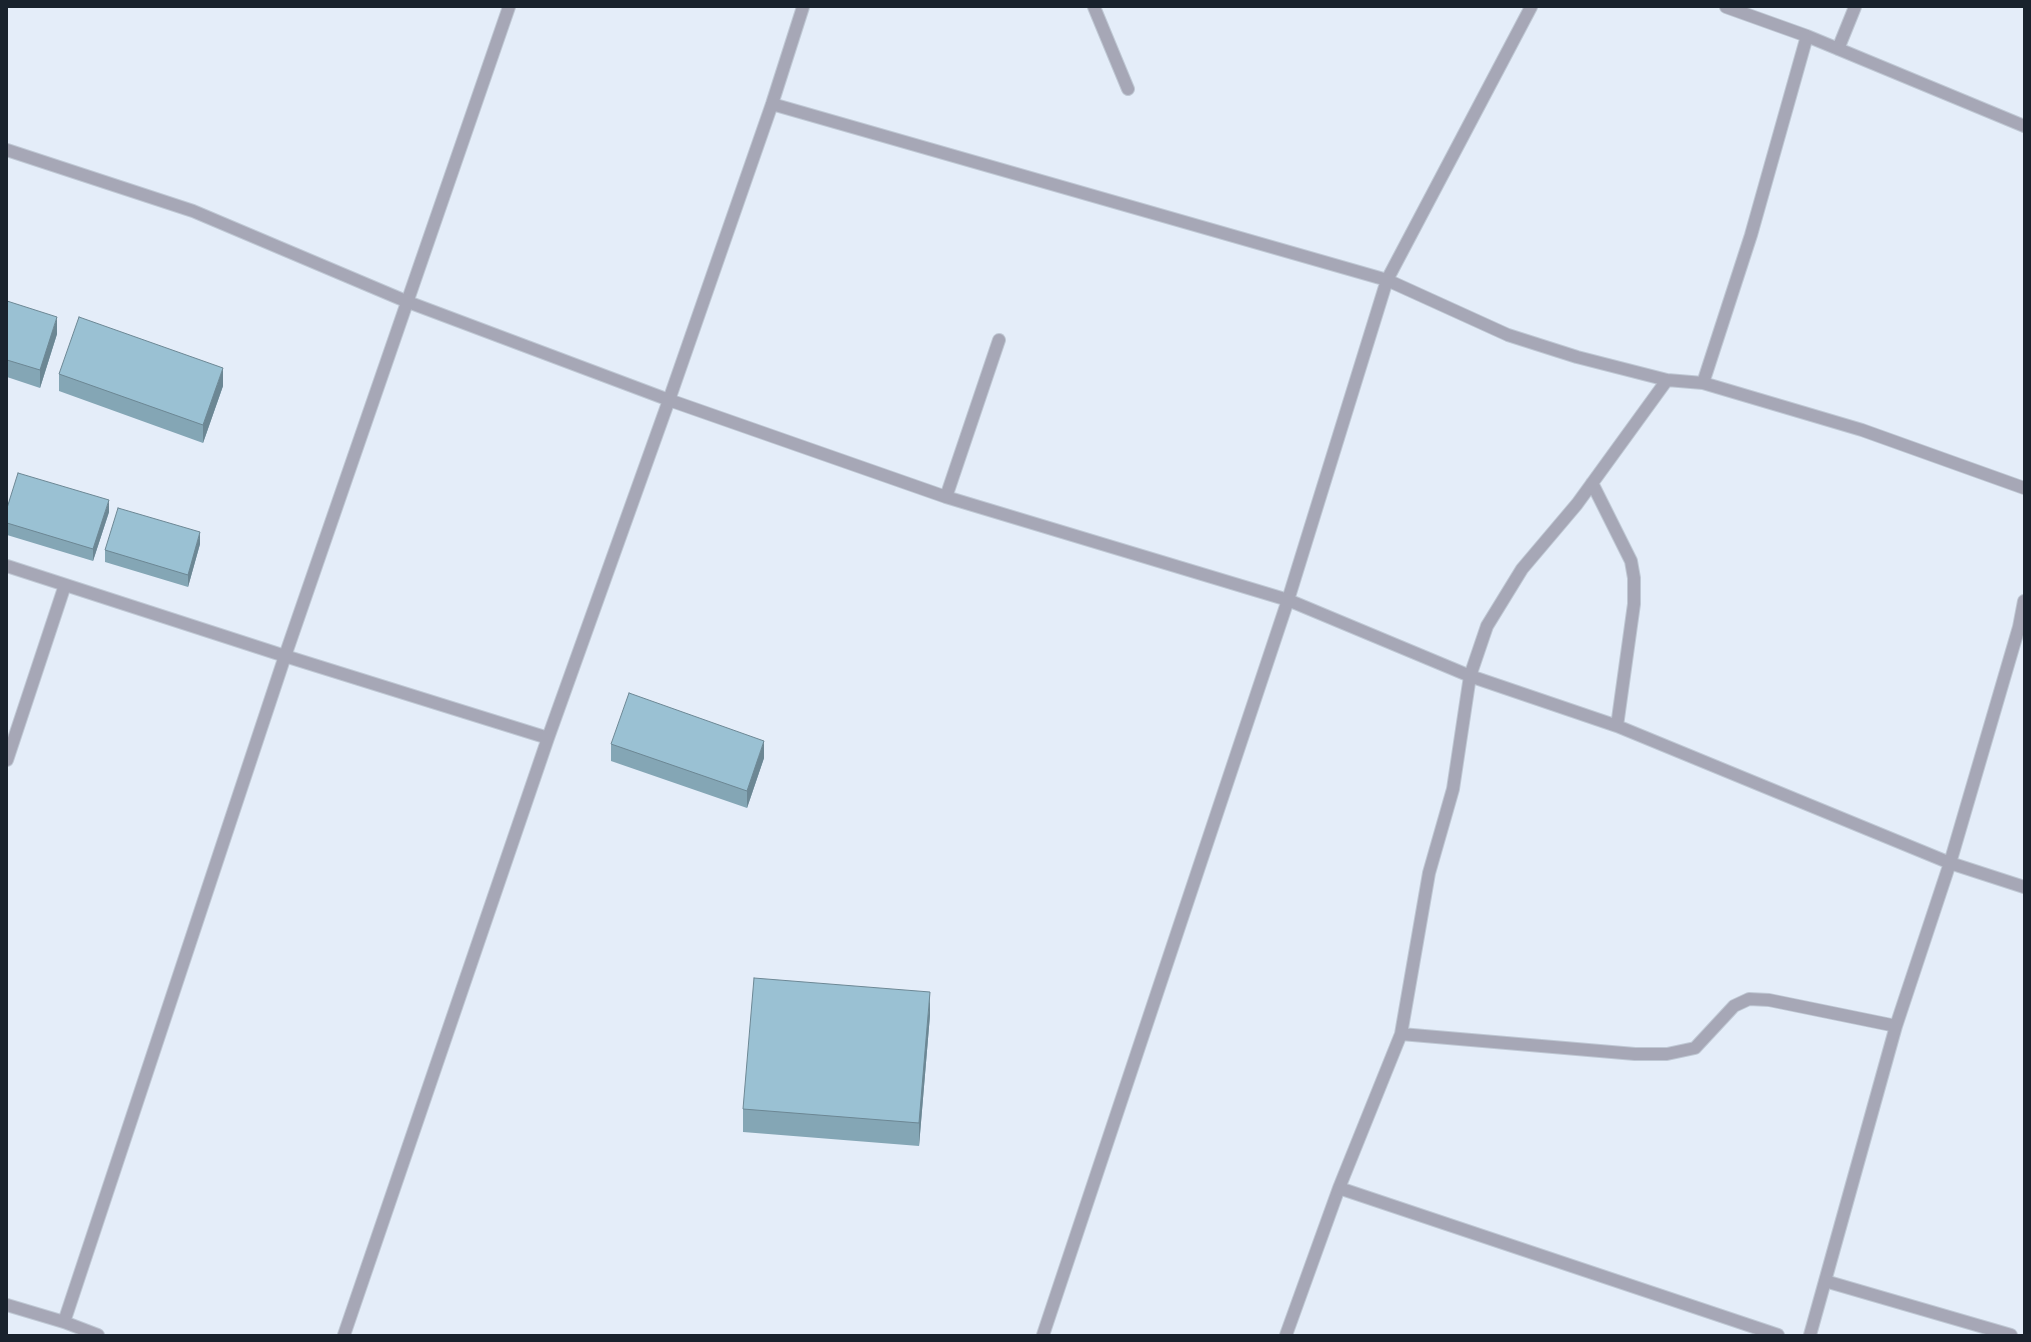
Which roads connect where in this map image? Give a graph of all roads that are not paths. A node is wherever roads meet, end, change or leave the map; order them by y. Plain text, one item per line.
1 (509, 7) edge
2 (803, 7) edge
3 (1094, 7) edge
4 (1531, 7) edge
5 (1726, 7) edge
6 (1855, 7) edge
7 (1807, 36) junction
8 (1838, 49) junction
9 (1128, 89) dead end
10 (772, 104) junction
11 (2024, 126) edge
12 (7, 150) edge
13 (1387, 280) junction
14 (408, 302) junction
15 (999, 340) dead end
16 (1667, 380) junction
17 (1703, 383) junction
18 (669, 400) junction
19 (1592, 483) junction
20 (2024, 488) edge
21 (946, 498) junction
22 (7, 566) edge
23 (66, 585) junction
24 (1288, 600) junction
25 (2024, 601) edge
26 (285, 656) junction
27 (1470, 676) junction
28 (1617, 726) junction
29 (548, 738) junction
30 (7, 760) edge
31 (1950, 864) junction
32 (2024, 888) edge
33 (1896, 1026) junction
34 (1401, 1034) junction
35 (1339, 1188) junction
36 (1825, 1281) junction
37 (7, 1305) edge
38 (64, 1322) junction
39 (98, 1335) edge
40 (344, 1335) edge
41 (1043, 1335) edge
42 (1286, 1335) edge
43 (1778, 1335) edge
44 (1810, 1335) edge
45 (2010, 1335) edge

1 - 14 street
2 - 10 street
3 - 9 street
4 - 13 street
5 - 7 street
6 - 8 street
7 - 8 street
7 - 17 street
8 - 11 street
10 - 13 street
10 - 18 street
12 - 14 street
13 - 16 street
13 - 24 street
14 - 18 street
14 - 26 street
15 - 21 street
16 - 17 street
16 - 19 street
17 - 20 street
18 - 21 street
18 - 29 street
19 - 27 street
19 - 28 street
21 - 24 street
22 - 23 street
23 - 26 street
23 - 30 street
24 - 27 street
24 - 41 street
25 - 31 street
26 - 29 street
26 - 38 street
27 - 28 street
27 - 34 street
28 - 31 street
29 - 40 street
31 - 32 street
31 - 33 street
33 - 34 street
33 - 36 street
34 - 35 street
35 - 42 street
35 - 43 street
36 - 44 street
36 - 45 street
37 - 38 street
38 - 39 street

